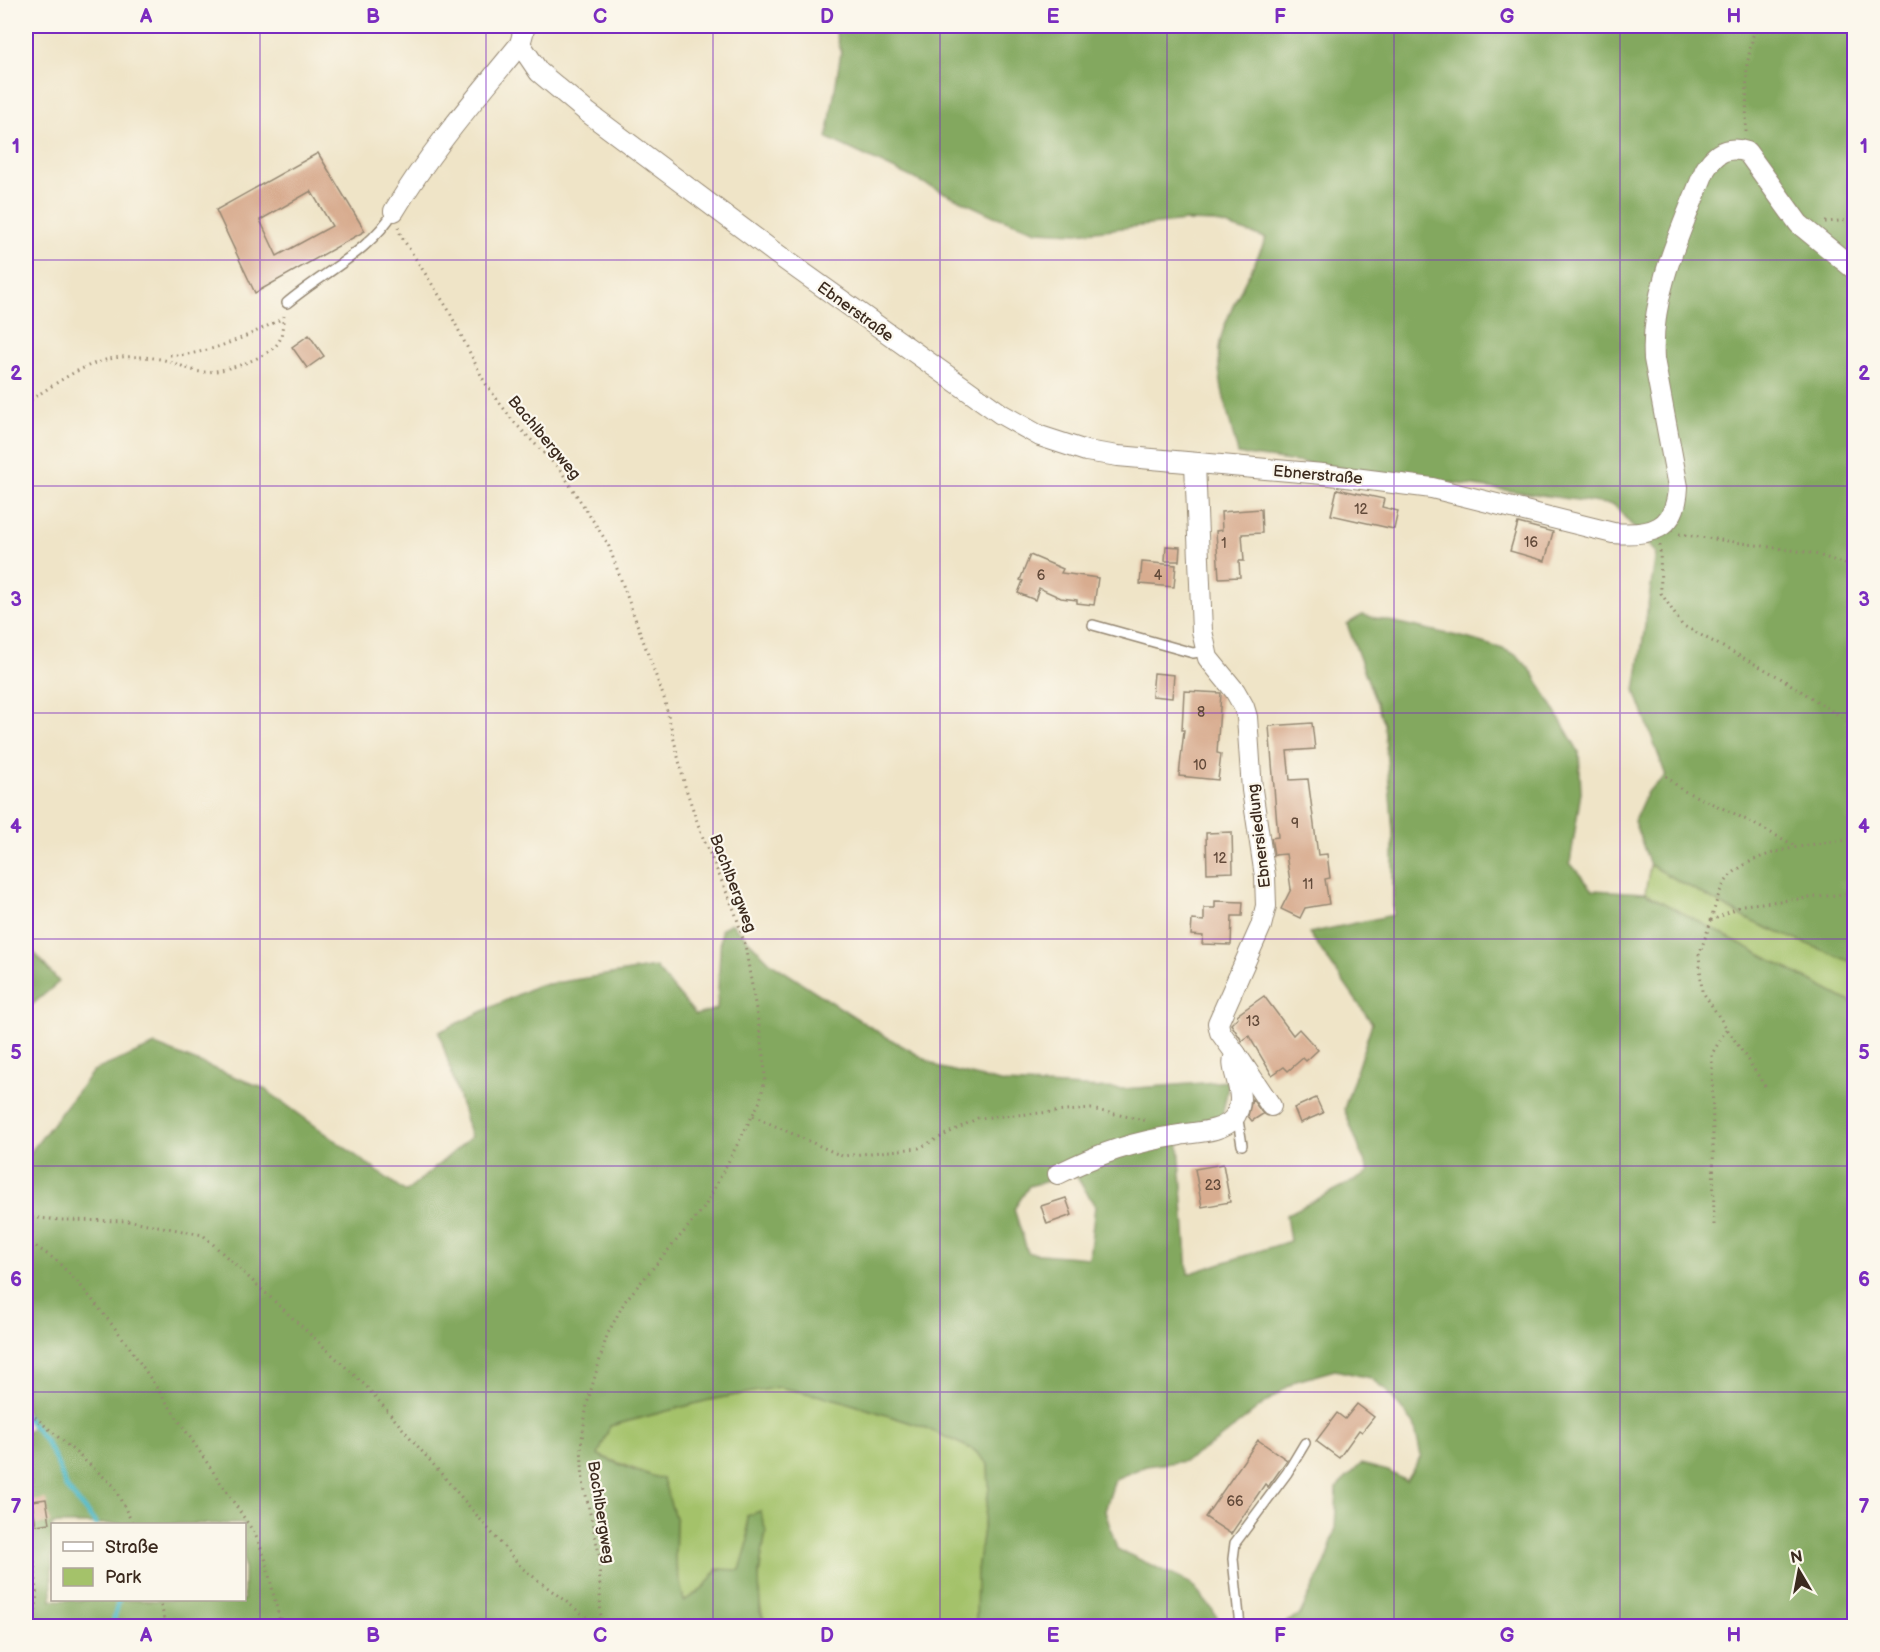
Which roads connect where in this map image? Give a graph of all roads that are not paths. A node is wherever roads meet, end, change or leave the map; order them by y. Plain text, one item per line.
1 (523, 35) edge
2 (394, 211) joint
3 (1854, 269) edge
4 (287, 303) road end
5 (1195, 464) junction
6 (1093, 625) dead end
7 (1206, 651) junction
8 (1236, 1054) junction
9 (1271, 1106) dead end
10 (1235, 1116) junction
11 (1242, 1145) dead end
12 (1058, 1174) dead end
13 (1305, 1443) dead end
14 (1240, 1626) edge

1 - 2 street, Ebnerstraße
1 - 5 street, Ebnerstraße
2 - 4 lane
3 - 5 street, Ebnerstraße
5 - 7 street, Ebnersiedlung
6 - 7 lane
7 - 8 street, Ebnersiedlung
8 - 9 street, Ebnersiedlung
8 - 10 street, Ebnersiedlung
10 - 11 lane
10 - 12 street
13 - 14 lane

